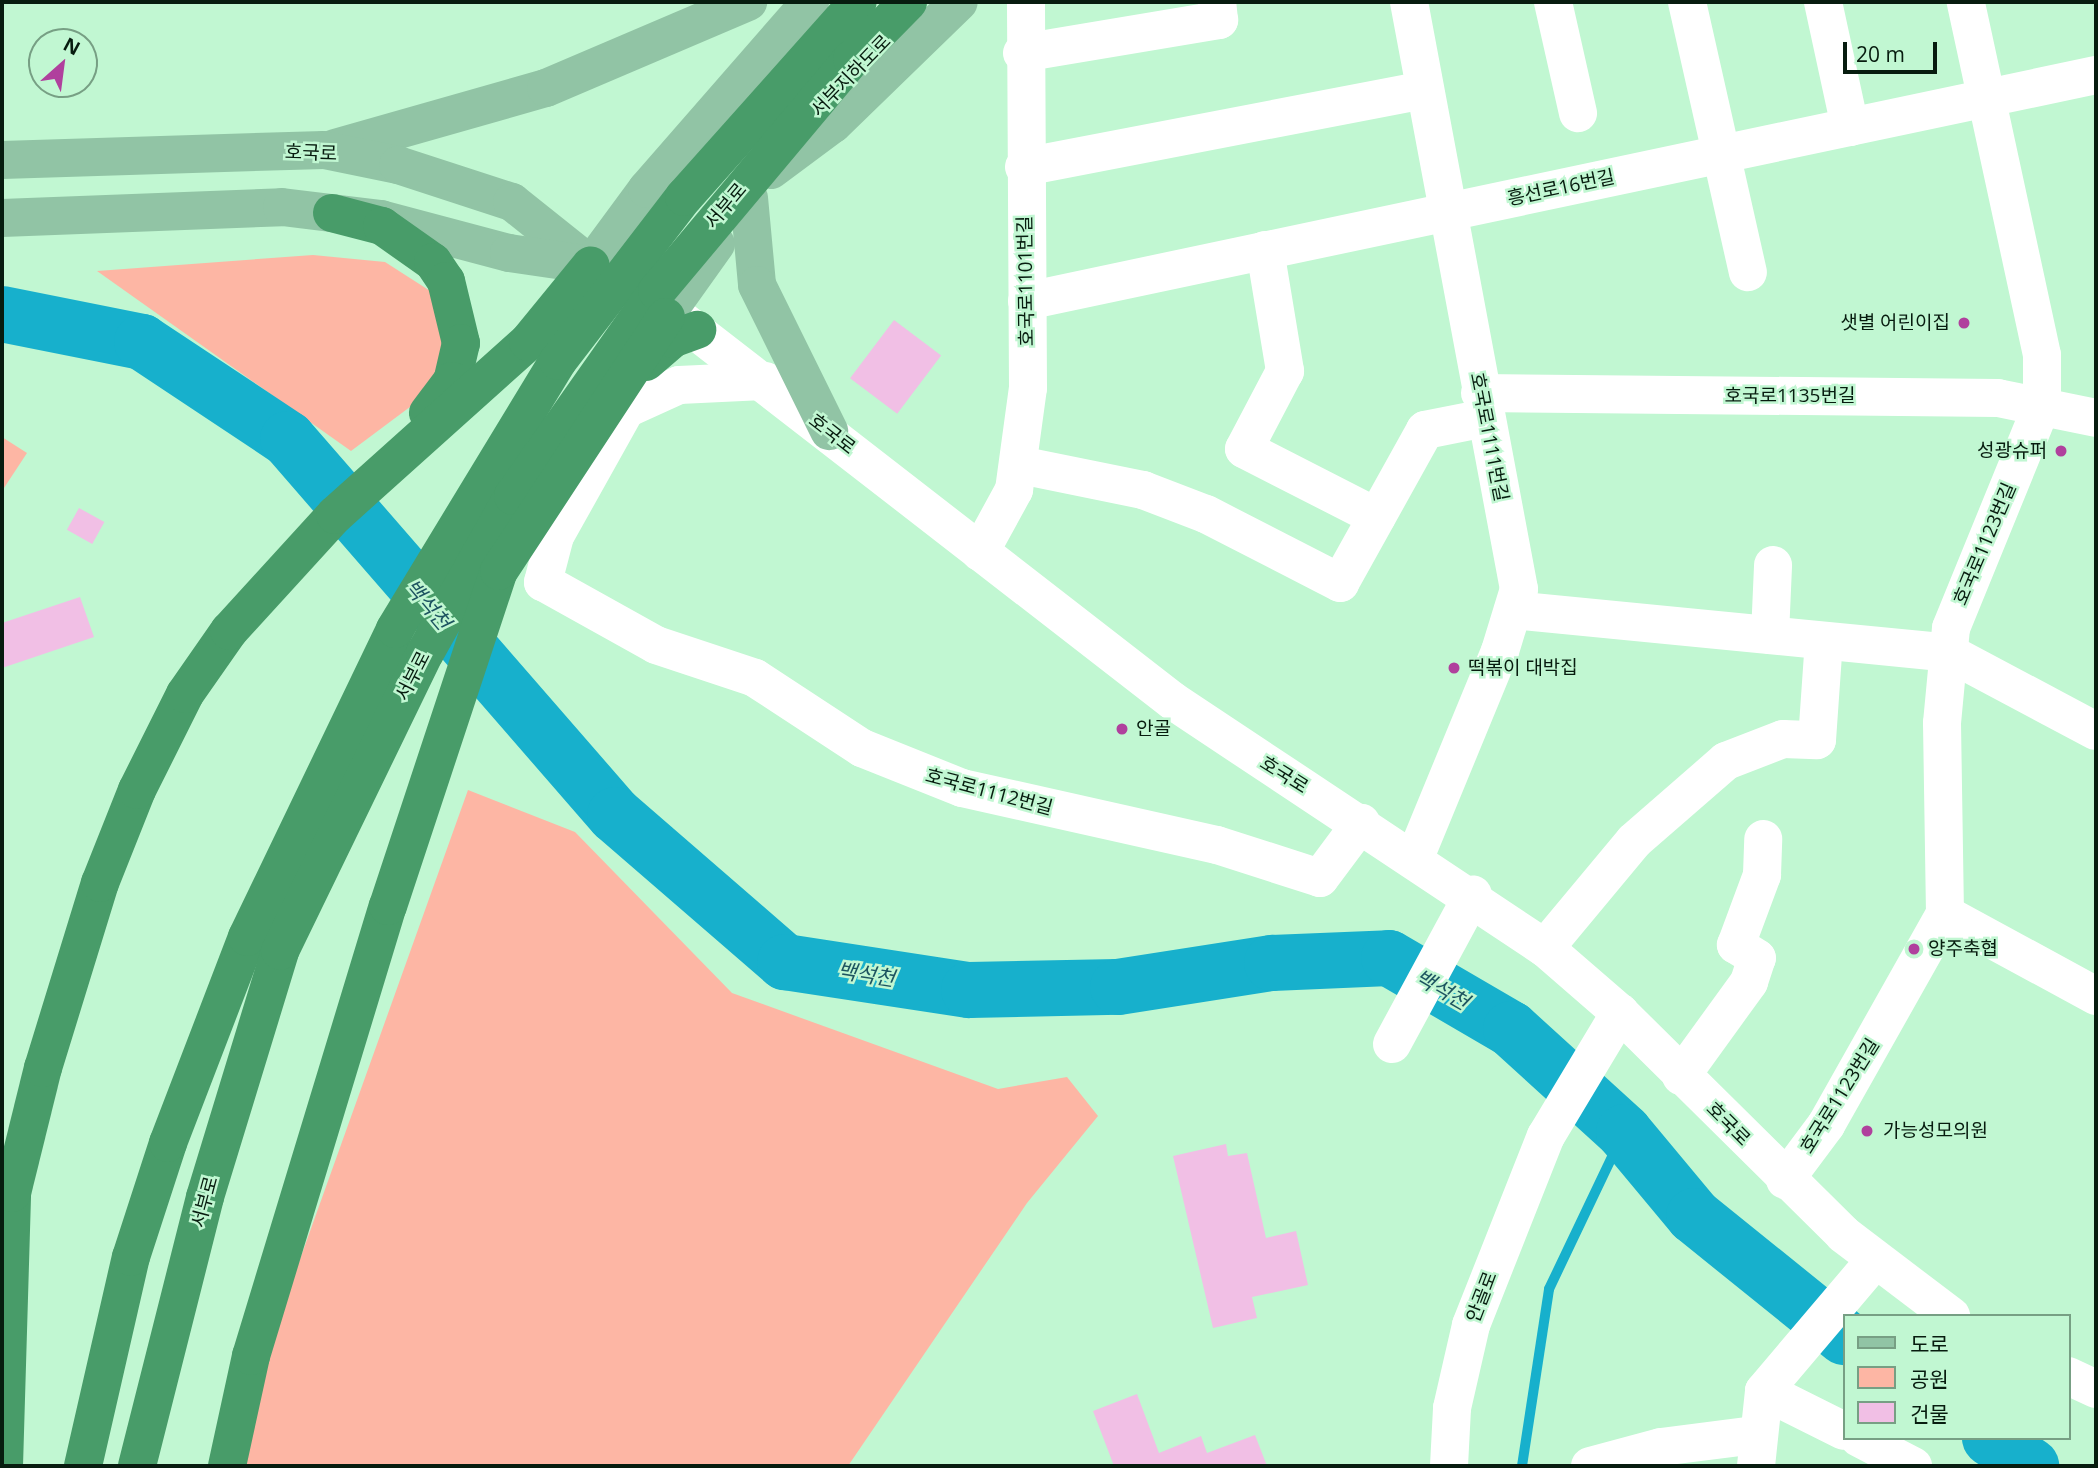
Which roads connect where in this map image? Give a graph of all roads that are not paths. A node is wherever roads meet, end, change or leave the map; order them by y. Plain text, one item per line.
1 (706, 2) edge
2 (748, 2) edge
3 (810, 2) edge
4 (858, 2) edge
5 (908, 2) edge
6 (928, 2) edge
7 (959, 2) edge
8 (1026, 2) edge
9 (1217, 2) edge
10 (1409, 2) edge
11 (1553, 2) edge
12 (1687, 2) edge
13 (1823, 2) edge
14 (1966, 2) edge
15 (639, 46) junction
16 (1022, 53) junction
17 (2096, 75) edge
18 (1424, 90) junction
19 (1987, 98) junction
20 (1578, 113) dead end
21 (1850, 127) junction
22 (324, 150) junction
23 (1720, 156) junction
24 (2, 160) edge
25 (1024, 167) junction
26 (766, 174) junction
27 (1446, 212) junction
28 (332, 213) junction
29 (2, 218) edge
30 (1265, 250) junction
31 (592, 265) junction
32 (1748, 272) dead end
33 (1027, 301) junction
34 (683, 320) junction
35 (765, 381) junction
36 (2042, 405) junction
37 (1483, 406) junction
38 (2096, 418) edge
39 (829, 431) junction
40 (396, 457) junction
41 (1020, 465) junction
42 (1377, 517) junction
43 (980, 552) junction
44 (1773, 565) dead end
45 (1513, 610) junction
46 (1770, 635) junction
47 (1824, 640) junction
48 (1949, 653) junction
49 (2096, 731) edge
50 (1361, 823) junction
51 (1763, 839) dead end
52 (1415, 857) junction
53 (1473, 894) junction
54 (1945, 914) junction
55 (264, 944) junction
56 (1545, 948) junction
57 (2096, 996) edge
58 (1620, 1013) junction
59 (1392, 1044) dead end
60 (1681, 1076) junction
61 (1785, 1180) junction
62 (1875, 1260) junction
63 (1948, 1314) edge
64 (2070, 1377) edge
65 (1769, 1382) junction
66 (2096, 1389) edge
67 (1842, 1430) edge
68 (1863, 1440) edge
69 (1756, 1451) edge
70 (4, 1466) edge
71 (83, 1466) edge
72 (137, 1466) edge
73 (227, 1466) edge
74 (1448, 1466) edge
75 (1590, 1466) edge
76 (1913, 1466) edge

1 - 15 main road
2 - 15 main road
3 - 31 main road
4 - 55 highway, 서부로
5 - 55 highway, 서부로
6 - 26 main road, 서부지하도로
7 - 26 main road
8 - 16 street, 호국로1101번길
9 - 16 street
10 - 18 street, 호국로1111번길
11 - 20 street
12 - 23 street
13 - 21 street
14 - 19 street, 호국로1123번길
15 - 22 main road
16 - 25 street, 호국로1101번길
17 - 19 street, 흥선로16번길
18 - 25 street
18 - 27 street, 호국로1111번길
19 - 21 street, 흥선로16번길
19 - 36 street, 호국로1123번길
21 - 23 street, 흥선로16번길
22 - 24 main road, 호국로
22 - 31 main road, 호국로
23 - 27 street, 흥선로16번길
23 - 32 street
25 - 33 street, 호국로1101번길
26 - 34 main road, 서부로
26 - 39 main road
27 - 30 street, 흥선로16번길
27 - 37 street, 호국로1111번길
28 - 29 main road, 호국로
28 - 31 main road, 호국로
28 - 40 highway
30 - 33 street, 흥선로16번길
30 - 42 street
31 - 34 main road, 호국로
31 - 40 highway
33 - 41 street, 호국로1101번길
34 - 35 street, 호국로
34 - 73 highway
35 - 39 street, 호국로
35 - 50 street, 호국로1112번길
36 - 37 street, 호국로1135번길
36 - 38 street, 호국로1135번길
36 - 48 street, 호국로1123번길
37 - 42 street, 호국로1135번길
37 - 45 street, 호국로1111번길
39 - 43 street, 호국로
40 - 70 highway
41 - 42 street, 호국로1135번길
41 - 43 street, 호국로1101번길
43 - 50 street, 호국로
44 - 46 street
45 - 46 street
45 - 52 street, 호국로1111번길
46 - 47 street
47 - 48 street
47 - 56 street
48 - 49 street
48 - 54 street, 호국로1123번길
50 - 52 street, 호국로
51 - 60 street
52 - 53 street, 호국로
53 - 56 street, 호국로
53 - 59 street
54 - 57 street
54 - 61 street, 호국로1123번길
55 - 71 highway, 서부로
55 - 72 highway, 서부로
56 - 58 street, 호국로
58 - 60 street, 호국로
58 - 74 street, 안골로
60 - 61 street, 호국로
61 - 62 street, 호국로
62 - 63 street, 호국로
62 - 65 street
64 - 66 street
65 - 67 street
65 - 69 street
68 - 76 street
69 - 75 street

